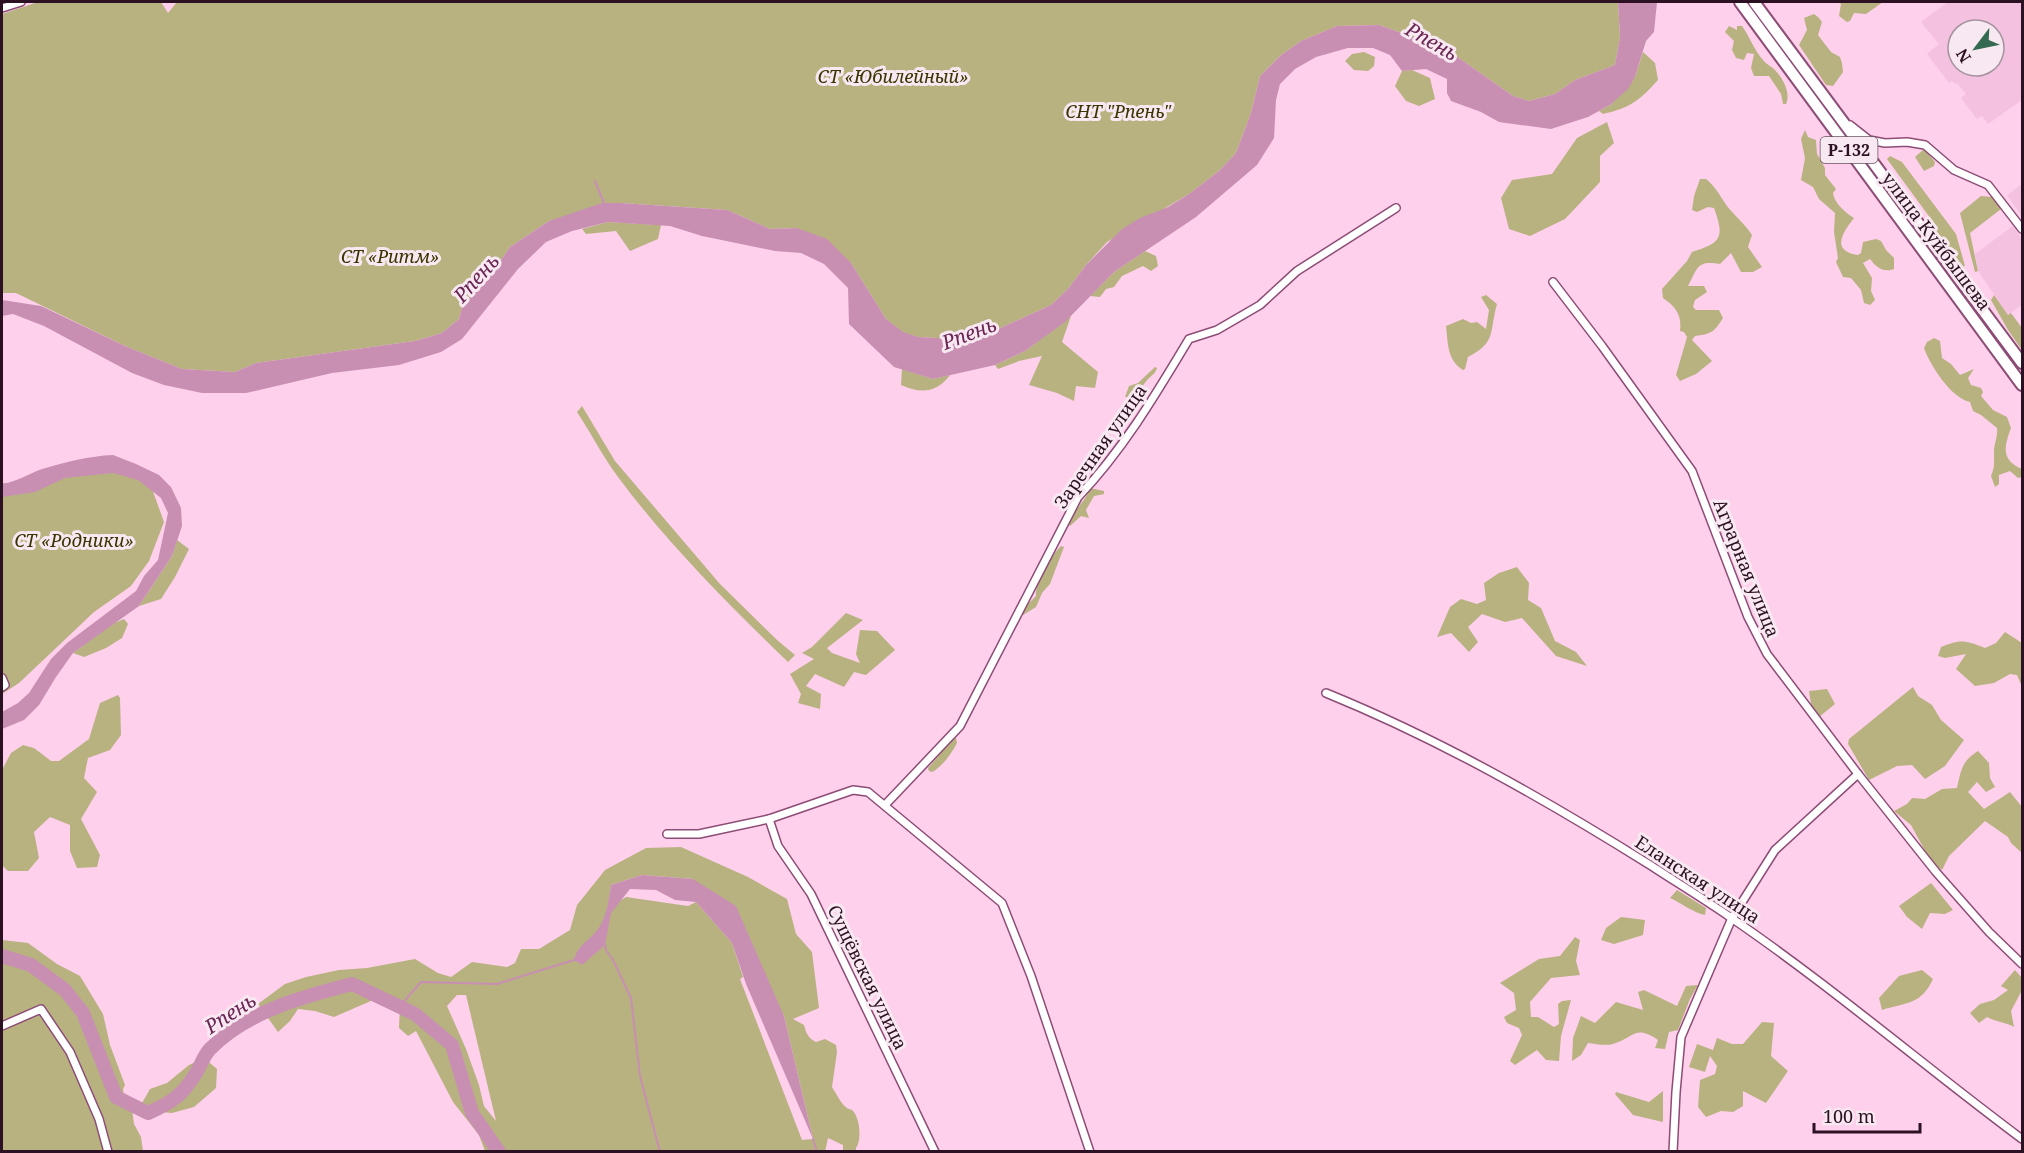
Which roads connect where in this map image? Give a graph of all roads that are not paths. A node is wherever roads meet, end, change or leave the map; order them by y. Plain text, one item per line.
1 (21, 2) edge
2 (1740, 2) edge
3 (1754, 2) edge
4 (2, 8) edge
5 (1830, 104) junction
6 (1396, 208) dead end
7 (2022, 229) edge
8 (1553, 282) dead end
9 (2022, 363) edge
10 (2022, 384) edge
11 (2, 678) edge
12 (2, 687) edge
13 (1326, 693) dead end
14 (1858, 774) junction
15 (885, 805) junction
16 (769, 819) junction
17 (667, 834) dead end
18 (1731, 918) junction
19 (2022, 964) edge
20 (2, 1026) edge
21 (2022, 1140) edge
22 (108, 1152) edge
23 (935, 1152) edge
24 (1090, 1152) edge
25 (1673, 1152) edge

1 - 4 street
2 - 10 highway, улица Куйбышева / Р-132
3 - 5 highway, улица Куйбышева / Р-132
5 - 7 street
5 - 9 highway, улица Куйбышева / Р-132
6 - 15 street, Заречная улица
8 - 14 street, Аграрная улица
11 - 12 street
13 - 18 street, Еланская улица
14 - 18 street
14 - 19 street, Аграрная улица
15 - 16 street
15 - 24 street
16 - 17 street
16 - 23 street, Сущёвская улица
18 - 21 street, Еланская улица
18 - 25 street
20 - 22 street

